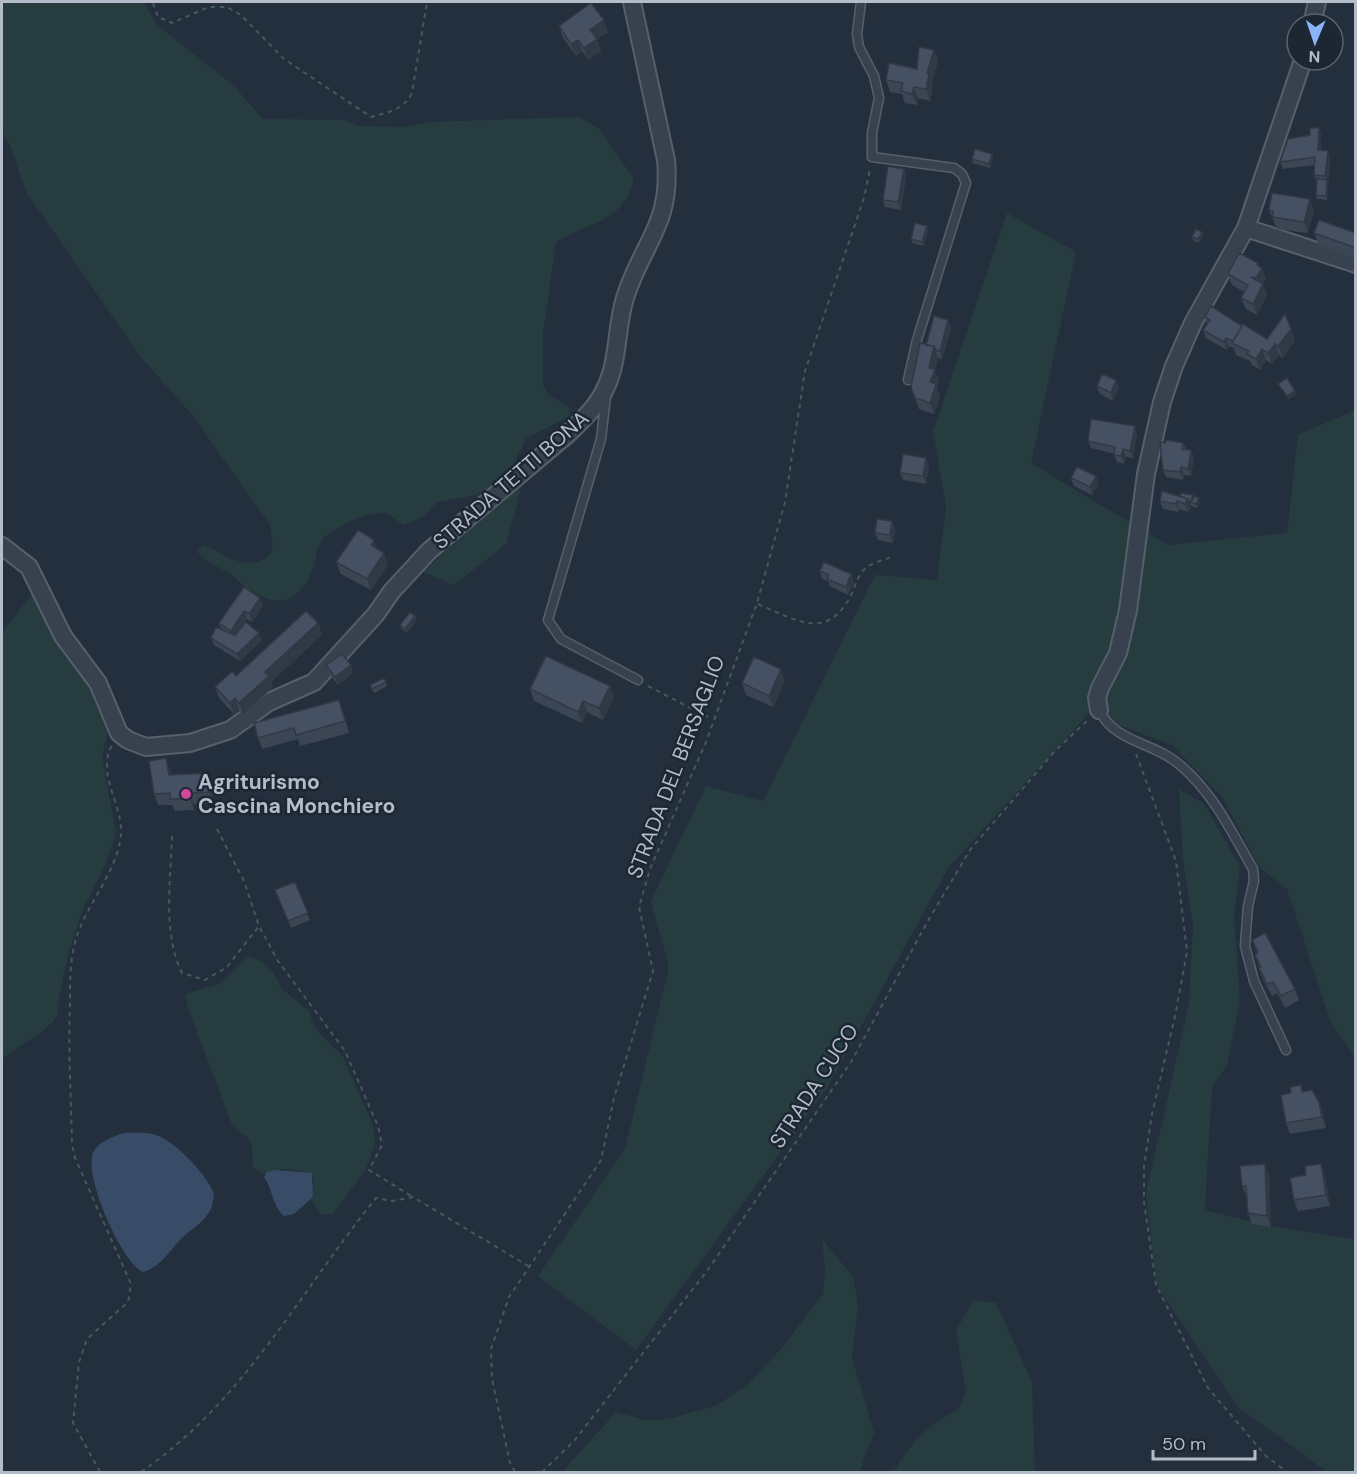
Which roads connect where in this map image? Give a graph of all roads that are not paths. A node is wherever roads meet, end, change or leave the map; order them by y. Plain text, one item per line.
1 (632, 2) edge
2 (861, 2) edge
3 (1299, 72) edge
4 (1246, 228) junction
5 (1356, 264) edge
6 (908, 380) dead end
7 (607, 387) junction
8 (2, 546) edge
9 (638, 680) road end
10 (1099, 710) joint
11 (1287, 1050) dead end

1 - 7 street, STRADA TETTI BONA
2 - 6 lane
3 - 4 street
4 - 5 street
4 - 10 street
7 - 8 street, STRADA TETTI BONA
7 - 9 lane
10 - 11 lane

